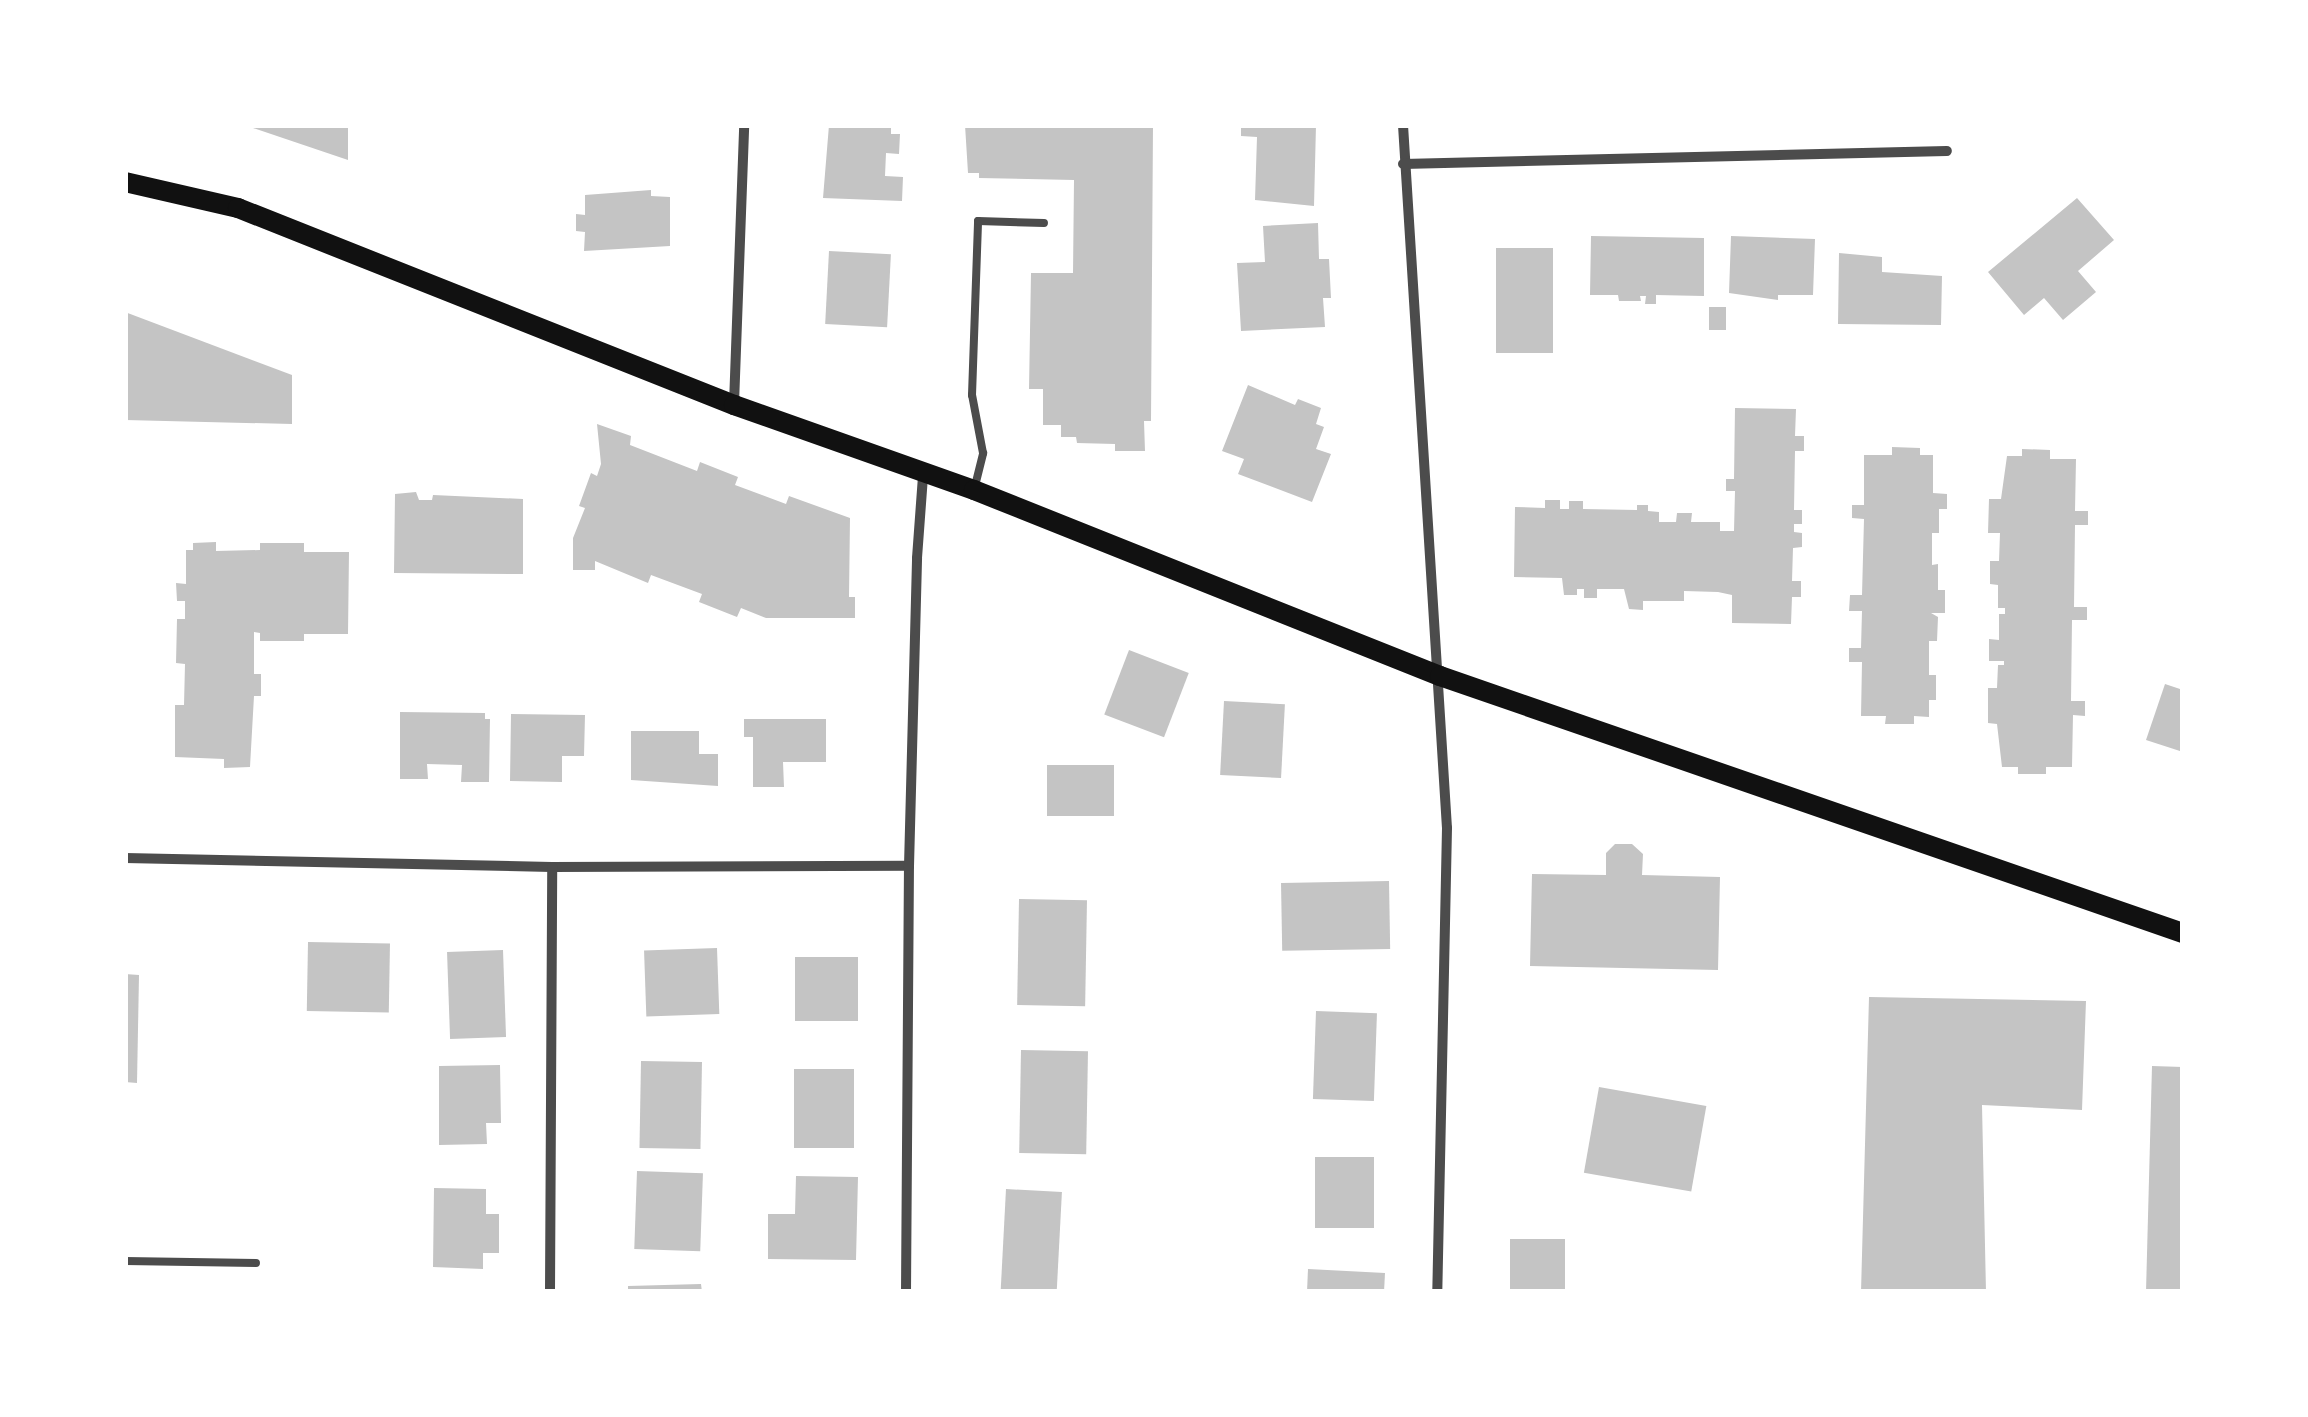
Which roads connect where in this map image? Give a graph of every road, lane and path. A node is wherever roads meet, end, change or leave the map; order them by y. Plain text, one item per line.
1 (744, 125) edge
2 (1403, 125) edge
3 (1946, 151) dead end
4 (1403, 164) junction
5 (125, 182) edge
6 (1044, 223) dead end
7 (734, 404) junction
8 (924, 476) junction
9 (974, 490) junction
10 (1440, 676) junction
11 (125, 858) edge
12 (910, 866) junction
13 (552, 867) junction
14 (2183, 933) edge
15 (125, 1260) edge
16 (256, 1263) dead end
17 (550, 1292) edge
18 (906, 1292) edge
19 (1437, 1292) edge

1 - 7 street
2 - 4 street
3 - 4 street
4 - 10 street
5 - 7 main road
6 - 9 lane
7 - 8 main road
8 - 9 main road
8 - 12 street
9 - 10 main road
10 - 14 main road
10 - 19 street
11 - 13 street
12 - 13 street
12 - 18 street
13 - 17 street
15 - 16 lane

